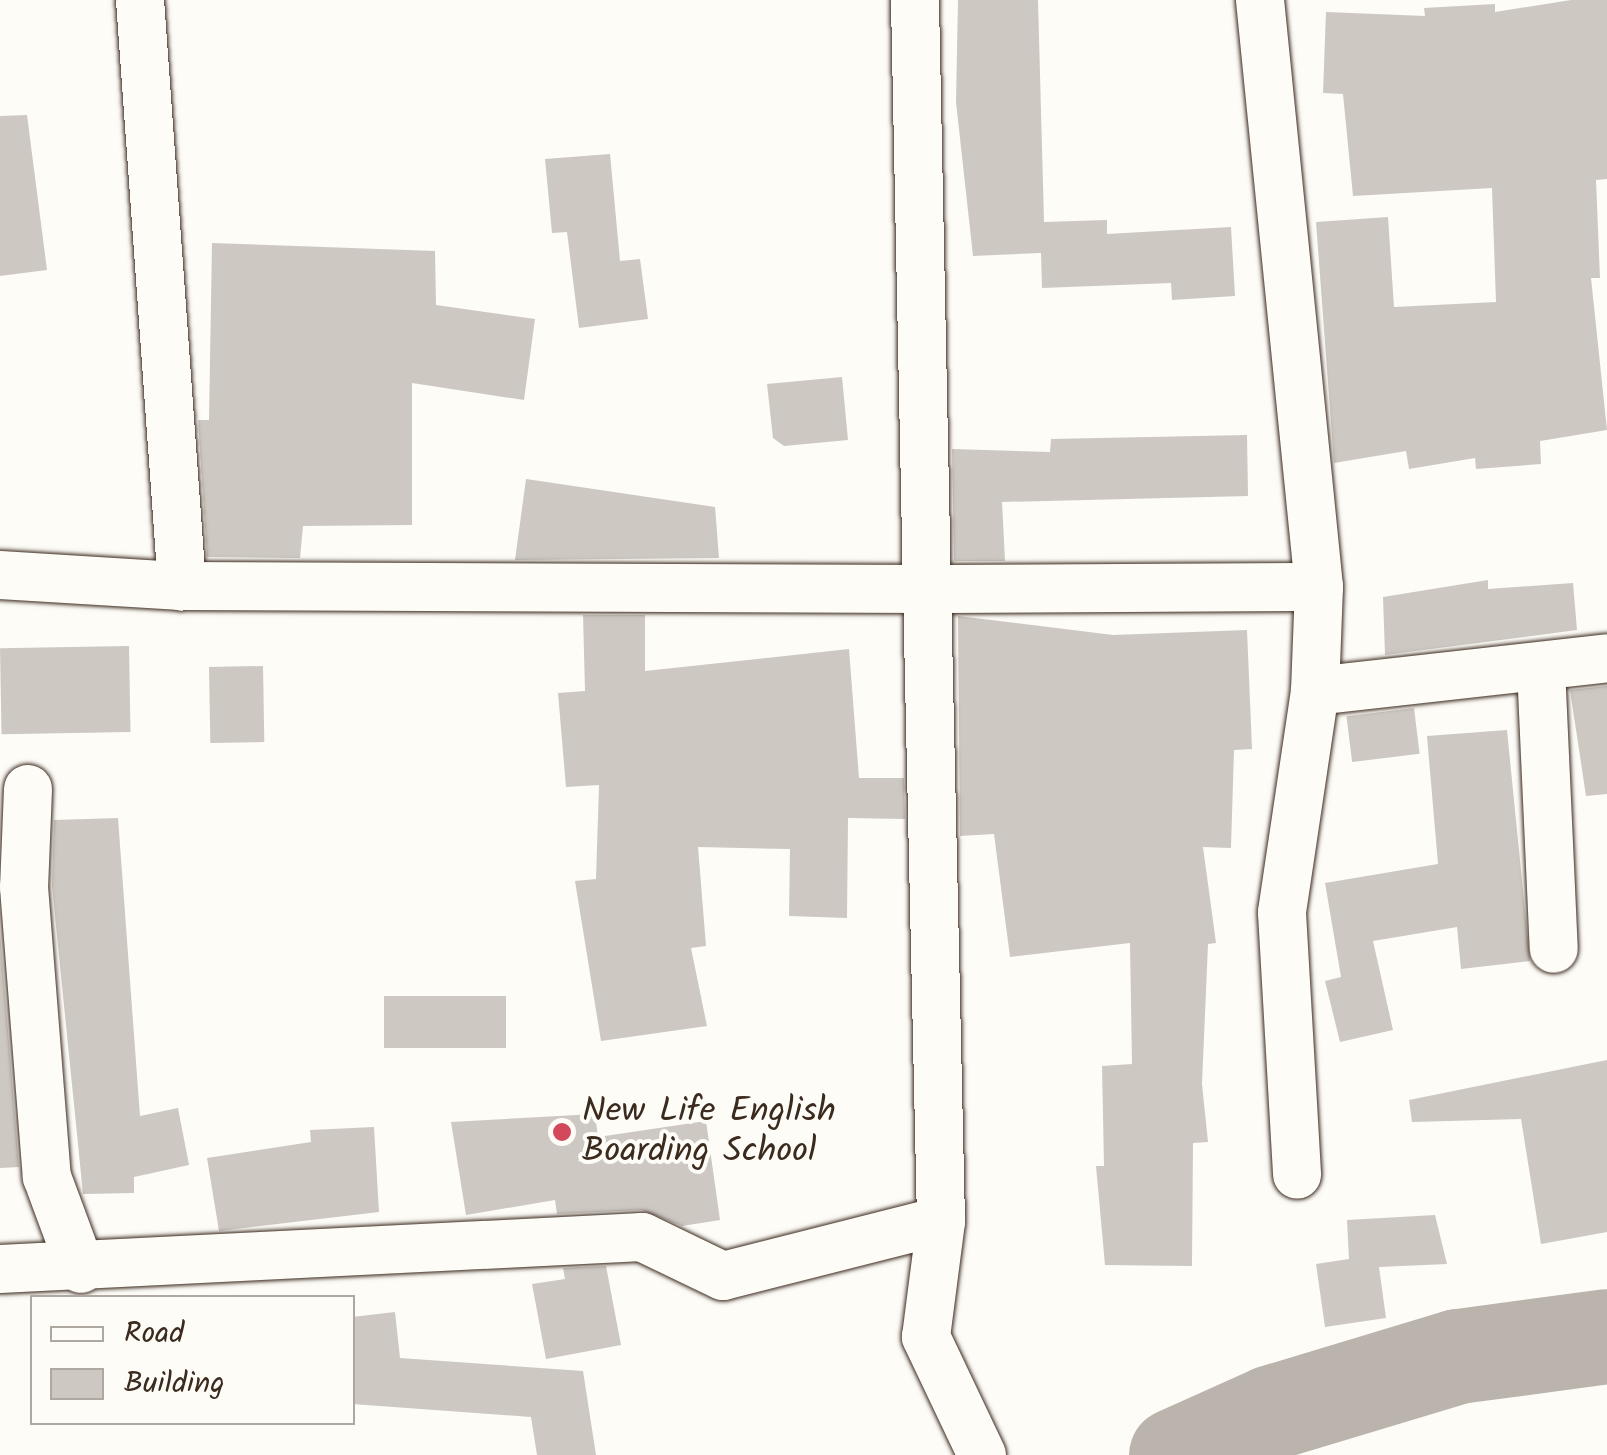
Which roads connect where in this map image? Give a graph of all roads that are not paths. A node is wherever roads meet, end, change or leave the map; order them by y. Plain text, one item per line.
1 (140, 0) edge
2 (914, 0) edge
3 (1260, 0) edge
4 (0, 574) edge
5 (182, 586) junction
6 (1318, 588) junction
7 (927, 589) junction
8 (1607, 658) edge
9 (1541, 668) junction
10 (1315, 691) junction
11 (28, 790) dead end
12 (1554, 949) dead end
13 (1298, 1175) dead end
14 (941, 1221) junction
15 (0, 1269) edge
16 (81, 1269) junction
17 (982, 1455) edge

1 - 5 street
2 - 7 street
3 - 6 street
4 - 5 street
5 - 7 street
6 - 7 street
6 - 10 street
7 - 14 street
8 - 9 street
9 - 10 street
9 - 12 street
10 - 13 street
11 - 16 street
14 - 16 street
14 - 17 street
15 - 16 street

